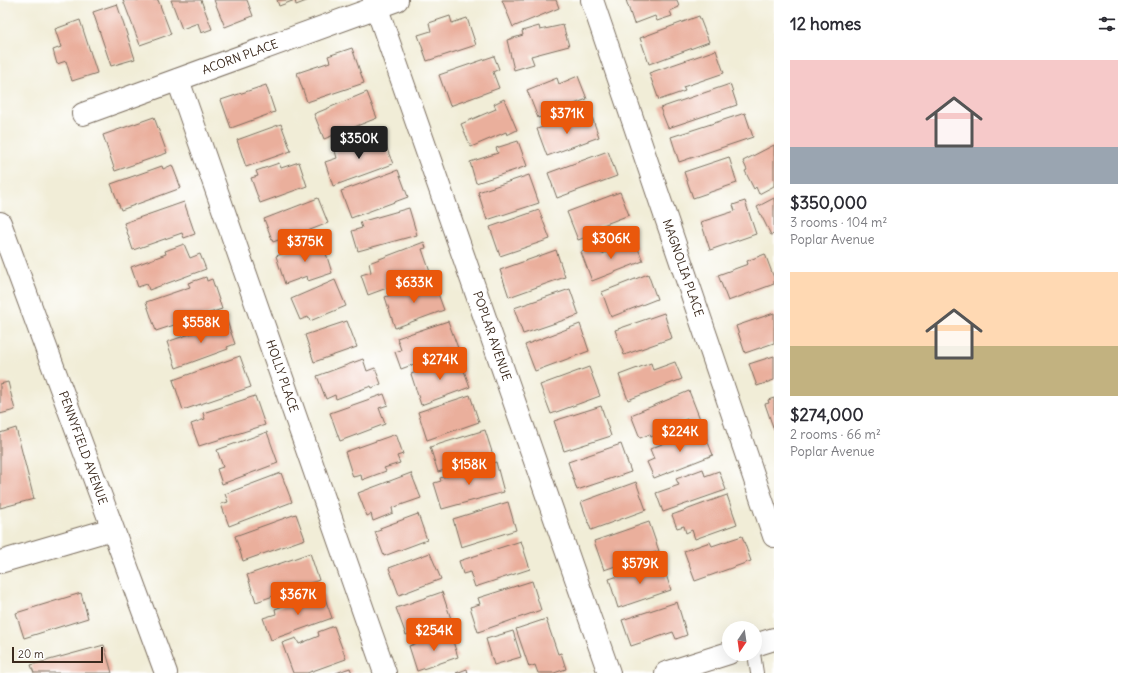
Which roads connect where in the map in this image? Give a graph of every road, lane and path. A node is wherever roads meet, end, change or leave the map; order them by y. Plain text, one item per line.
1 (397, 0) edge
2 (592, 0) edge
3 (375, 4) edge
4 (178, 80) junction
5 (83, 114) dead end
6 (0, 223) edge
7 (112, 529) junction
8 (774, 536) edge
9 (0, 562) edge
10 (774, 639) edge
11 (762, 643) edge
12 (722, 655) edge
13 (755, 661) edge
14 (166, 673) edge
15 (386, 673) edge
16 (609, 673) edge
17 (666, 673) edge
18 (757, 673) edge

1 - 3 street, ACORN PLACE
2 - 8 street, MAGNOLIA PLACE
3 - 4 street, ACORN PLACE
3 - 16 street, POPLAR AVENUE
4 - 5 street, ACORN PLACE
4 - 15 street, HOLLY PLACE
6 - 7 street, PENNYFIELD AVENUE
7 - 9 street
7 - 14 street, PENNYFIELD AVENUE
10 - 11 street
12 - 17 street
13 - 18 lane

